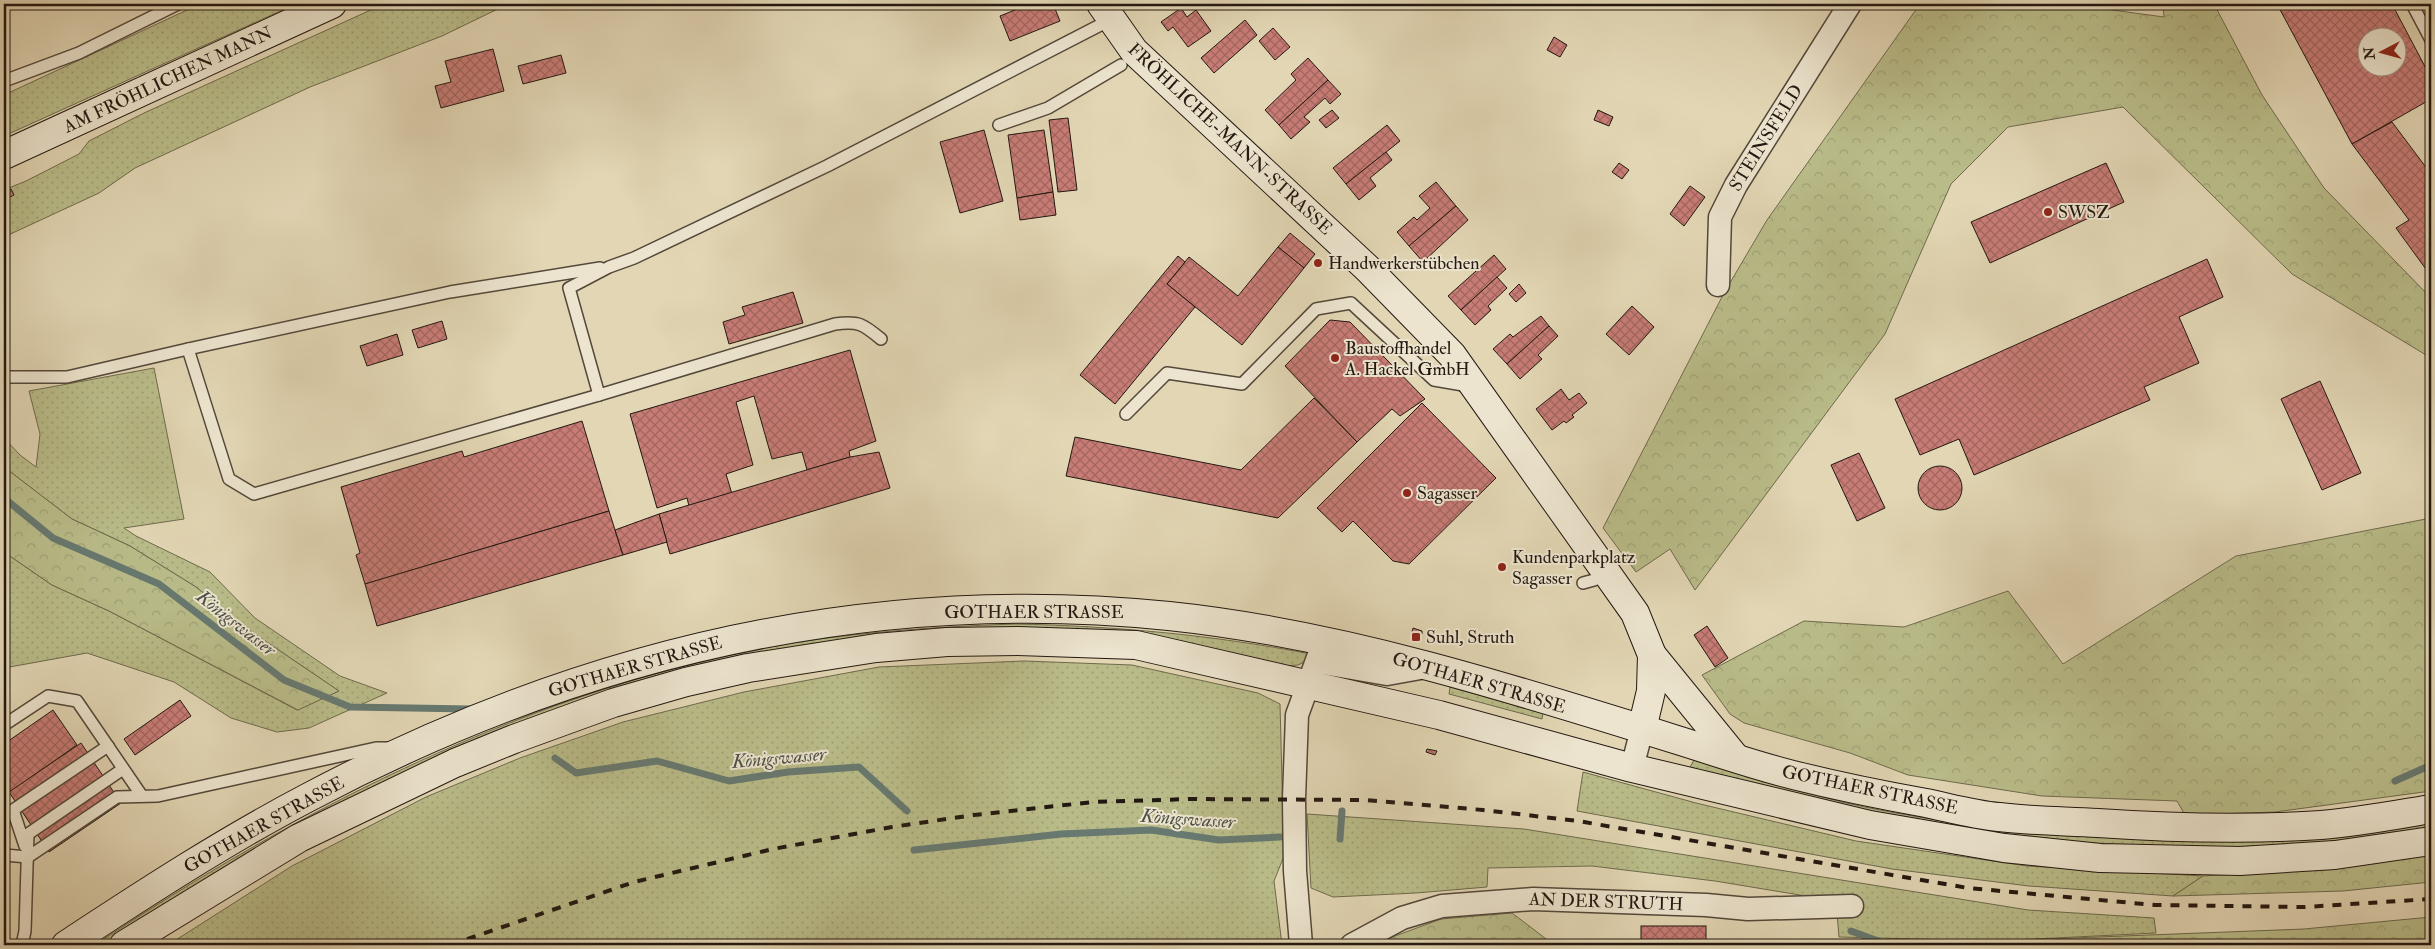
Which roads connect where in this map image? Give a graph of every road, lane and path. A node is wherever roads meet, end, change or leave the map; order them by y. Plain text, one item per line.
1 (178, 4) edge
2 (332, 4) edge
3 (1850, 4) edge
4 (2412, 4) edge
5 (1106, 12) edge
6 (2431, 40) edge
7 (1121, 65) dead end
8 (4, 81) edge
9 (999, 125) dead end
10 (4, 155) edge
11 (609, 267) junction
12 (1718, 284) dead end
13 (881, 339) dead end
14 (188, 349) junction
15 (4, 377) edge
16 (1476, 387) junction
17 (600, 395) junction
18 (1126, 414) dead end
19 (1608, 573) junction
20 (1583, 583) dead end
21 (1652, 655) junction
22 (1316, 662) junction
23 (4, 725) edge
24 (1642, 729) junction
25 (108, 746) junction
26 (409, 748) junction
27 (1735, 757) junction
28 (1632, 768) junction
29 (123, 769) junction
30 (142, 796) junction
31 (2431, 809) edge
32 (2431, 841) edge
33 (4, 856) edge
34 (28, 857) junction
35 (1852, 906) dead end
36 (1362, 942) edge
37 (22, 945) edge
38 (66, 945) edge
39 (124, 945) edge
40 (1301, 945) edge

1 - 8 lane
2 - 10 main road, AM FRÖHLICHEN MANN
3 - 12 street, STEINSFELD
4 - 6 lane
5 - 11 lane
5 - 16 main road, FRÖHLICHE-MANN-STRASSE
7 - 9 lane
11 - 14 lane
11 - 17 lane
13 - 17 lane
14 - 15 lane
14 - 17 lane
16 - 18 lane
16 - 19 main road, FRÖHLICHE-MANN-STRASSE
19 - 20 lane
19 - 21 main road, FRÖHLICHE-MANN-STRASSE
21 - 24 main road, FRÖHLICHE-MANN-STRASSE
21 - 27 main road
22 - 24 main road, GOTHAER STRASSE
22 - 26 main road, GOTHAER STRASSE
22 - 28 main road, GOTHAER STRASSE
22 - 39 main road, GOTHAER STRASSE
22 - 40 street
23 - 25 lane
24 - 27 main road, GOTHAER STRASSE
24 - 28 street, FRÖHLICHE-MANN-STRASSE
25 - 29 lane
25 - 34 lane
26 - 30 lane
26 - 38 main road, GOTHAER STRASSE
27 - 31 main road, GOTHAER STRASSE
28 - 32 main road, GOTHAER STRASSE
29 - 30 lane
29 - 34 lane
30 - 34 lane
33 - 34 lane
34 - 37 lane
35 - 36 street, AN DER STRUTH

